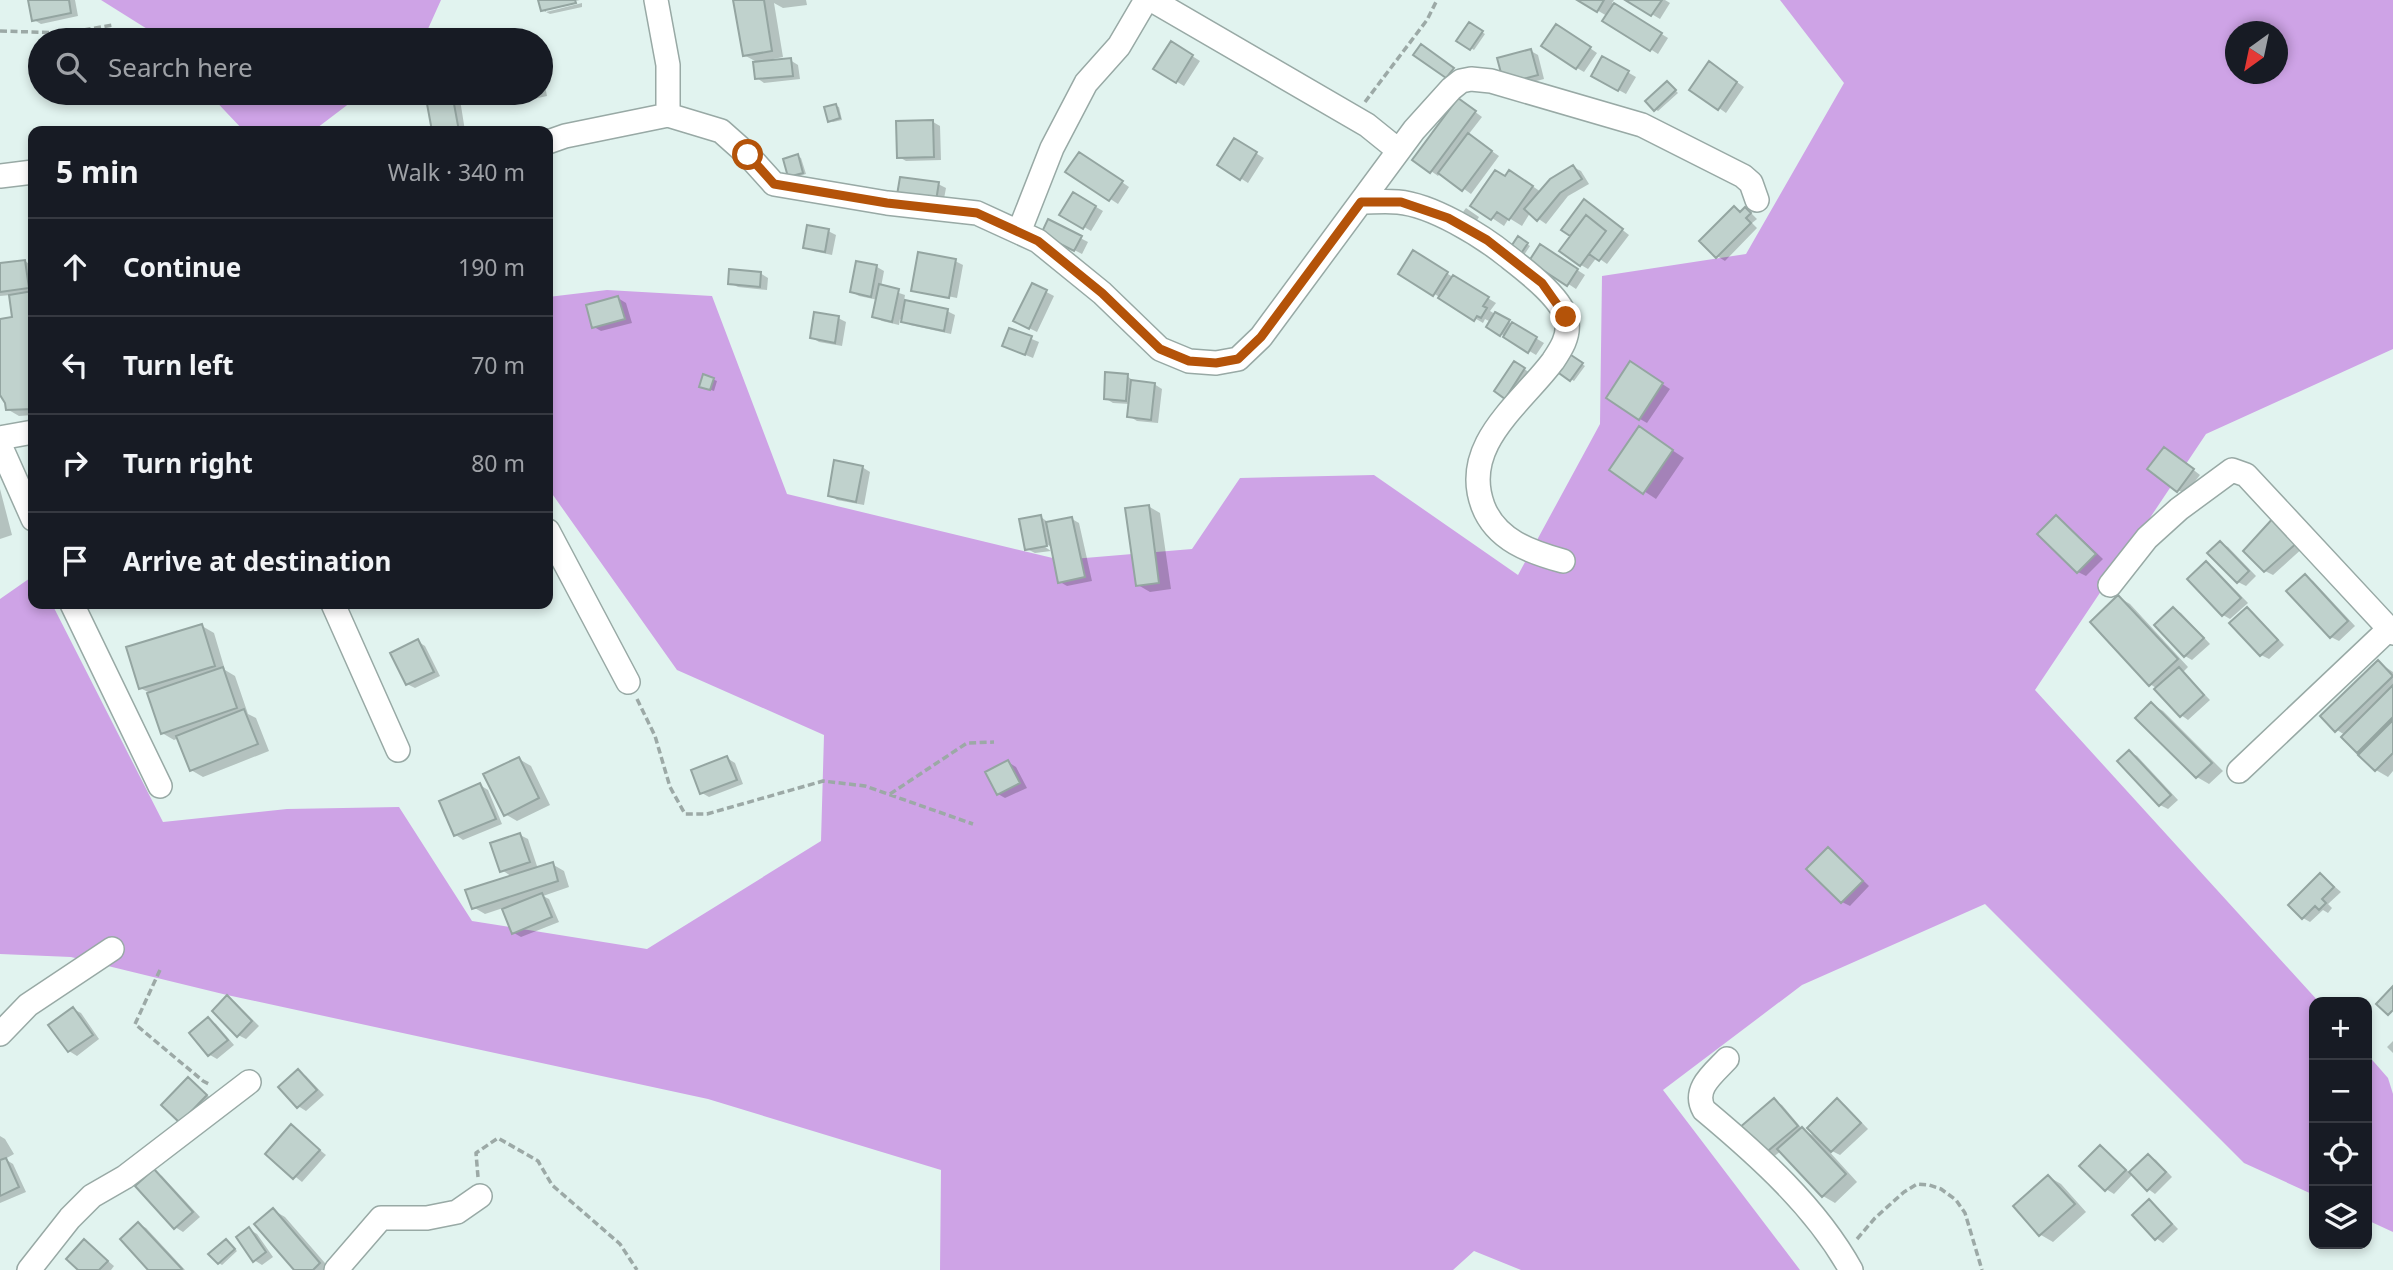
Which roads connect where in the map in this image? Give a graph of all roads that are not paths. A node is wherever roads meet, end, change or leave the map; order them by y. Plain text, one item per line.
1 (656, 0) edge
2 (1146, 0) edge
3 (1152, 0) edge
4 (668, 115) junction
5 (553, 140) edge
6 (1398, 150) junction
7 (28, 173) edge
8 (0, 176) edge
9 (1756, 200) dead end
10 (1361, 202) junction
11 (1019, 232) junction
12 (28, 433) edge
13 (0, 438) edge
14 (0, 445) edge
15 (28, 508) edge
16 (553, 540) edge
17 (1563, 561) dead end
18 (2110, 585) dead end
19 (74, 609) edge
20 (335, 609) edge
21 (2391, 631) edge
22 (628, 682) road end
23 (398, 750) dead end
24 (2239, 771) dead end
25 (160, 786) dead end
26 (112, 949) dead end
27 (0, 1034) edge
28 (1727, 1059) dead end
29 (241, 1088) road end
30 (480, 1196) road end
31 (1847, 1263) edge
32 (30, 1270) edge
33 (336, 1270) edge

1 - 4 street
2 - 11 street
3 - 6 street
4 - 5 street
4 - 11 street
6 - 9 street
6 - 10 street
7 - 8 street
10 - 11 street
10 - 17 street
12 - 13 street
14 - 15 street
16 - 22 street
18 - 21 street
19 - 25 street
20 - 23 street
21 - 24 street
26 - 27 street
28 - 31 street
29 - 32 street
30 - 33 street

